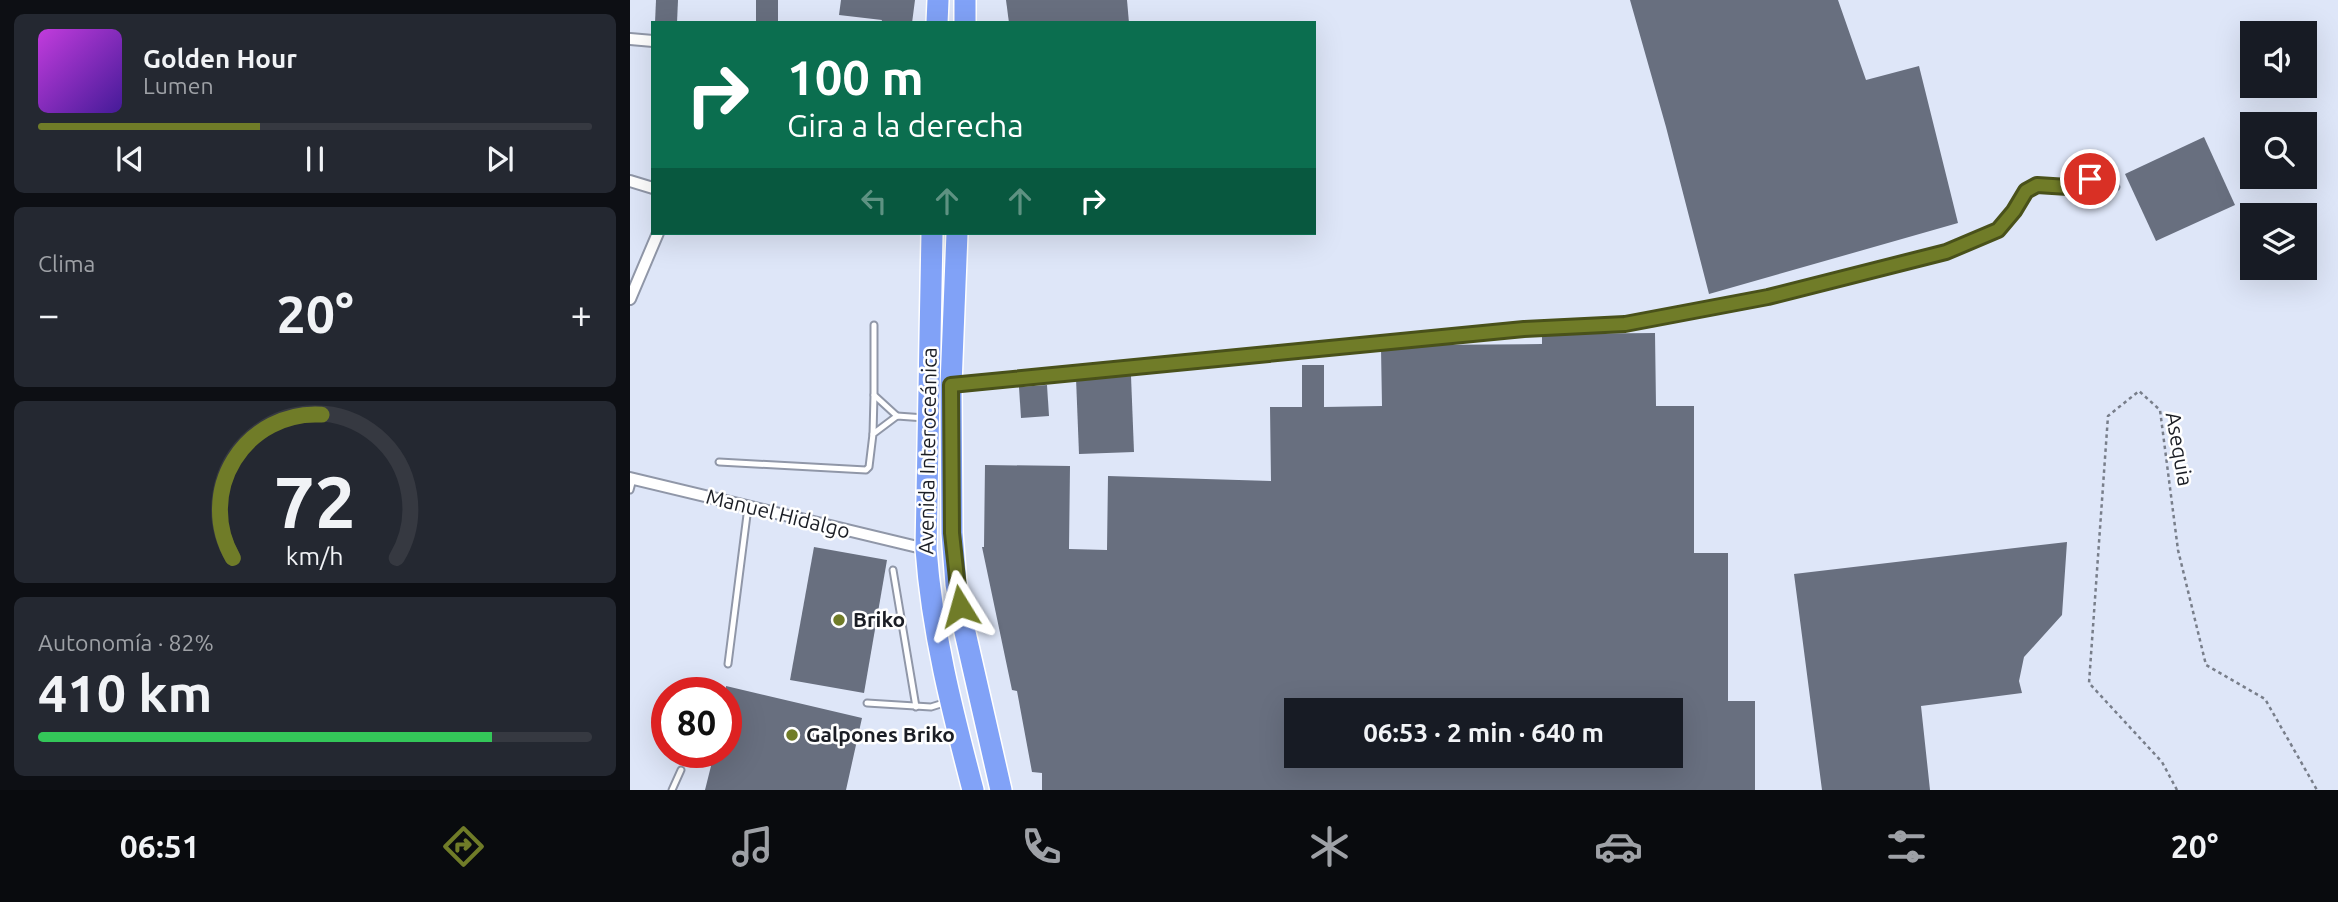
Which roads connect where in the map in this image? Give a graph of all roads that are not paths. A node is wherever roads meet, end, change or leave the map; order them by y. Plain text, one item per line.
1 (938, 0) edge
2 (965, 0) edge
3 (937, 21) edge
4 (965, 21) edge
5 (630, 39) edge
6 (651, 41) edge
7 (630, 181) edge
8 (651, 187) edge
9 (2116, 187) dead end
10 (657, 235) edge
11 (932, 235) edge
12 (957, 235) edge
13 (630, 299) edge
14 (874, 325) dead end
15 (951, 385) junction
16 (874, 395) junction
17 (897, 416) junction
18 (928, 418) junction
19 (873, 434) junction
20 (719, 462) dead end
21 (631, 482) edge
22 (748, 507) junction
23 (926, 549) junction
24 (893, 570) dead end
25 (728, 664) dead end
26 (950, 701) junction
27 (867, 703) dead end
28 (916, 707) junction
29 (681, 770) dead end
30 (673, 790) edge
31 (974, 790) edge
32 (1001, 790) edge

1 - 3 highway
2 - 4 highway
5 - 6 street
7 - 8 street
9 - 15 lane
10 - 13 street
11 - 18 highway, Avenida Interoceánica
12 - 15 highway, Avenida Interoceánica
14 - 16 lane
15 - 32 highway, Avenida Interoceánica
16 - 17 lane
16 - 19 lane
17 - 18 lane
17 - 19 lane
18 - 23 highway, Avenida Interoceánica
19 - 20 lane
21 - 22 street, Manuel Hidalgo
22 - 23 street, Manuel Hidalgo
22 - 25 lane
23 - 26 highway, Avenida Interoceánica
24 - 28 lane
26 - 28 lane
26 - 31 highway, Avenida Interoceánica
27 - 28 lane
29 - 30 lane

